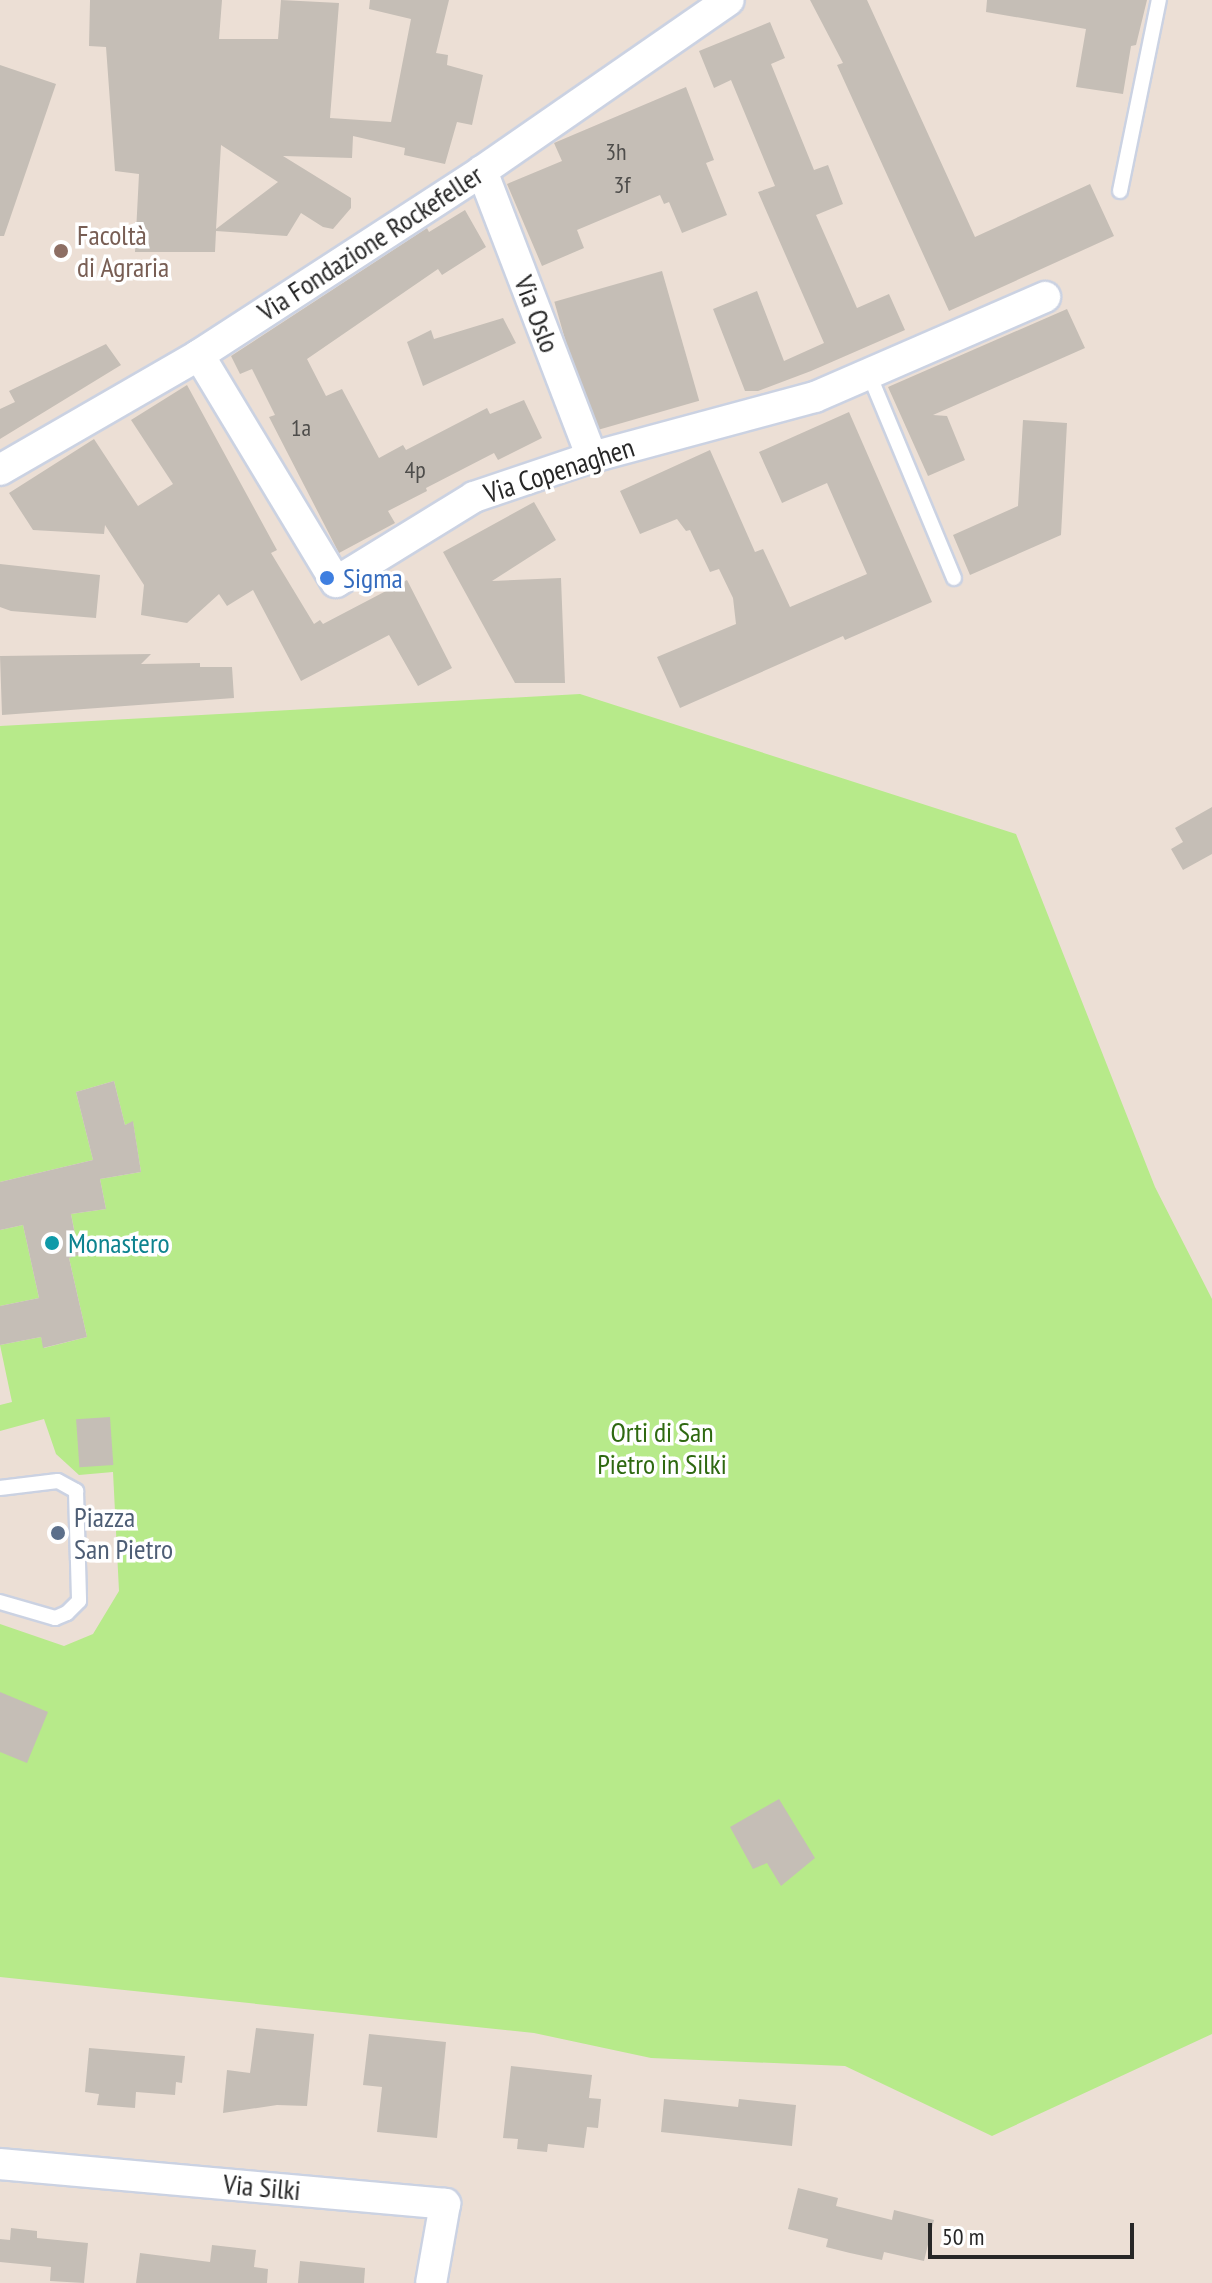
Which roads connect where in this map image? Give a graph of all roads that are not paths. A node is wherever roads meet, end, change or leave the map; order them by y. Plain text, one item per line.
1 (729, 0) edge
2 (1159, 0) edge
3 (482, 171) junction
4 (1120, 191) dead end
5 (1045, 297) dead end
6 (199, 355) junction
7 (869, 374) junction
8 (592, 457) junction
9 (0, 470) edge
10 (954, 578) dead end
11 (0, 1488) edge
12 (0, 1602) edge
13 (0, 2164) edge
14 (431, 2283) edge

1 - 3 street, Via Fondazione Rockefeller
2 - 4 lane
3 - 6 street, Via Fondazione Rockefeller
3 - 8 street, Via Oslo
5 - 7 street, Via Copenaghen
6 - 8 street, Via Copenaghen
6 - 9 street, Via Fondazione Rockefeller
7 - 8 street, Via Copenaghen
7 - 10 lane
11 - 12 lane
13 - 14 street, Via Silki

